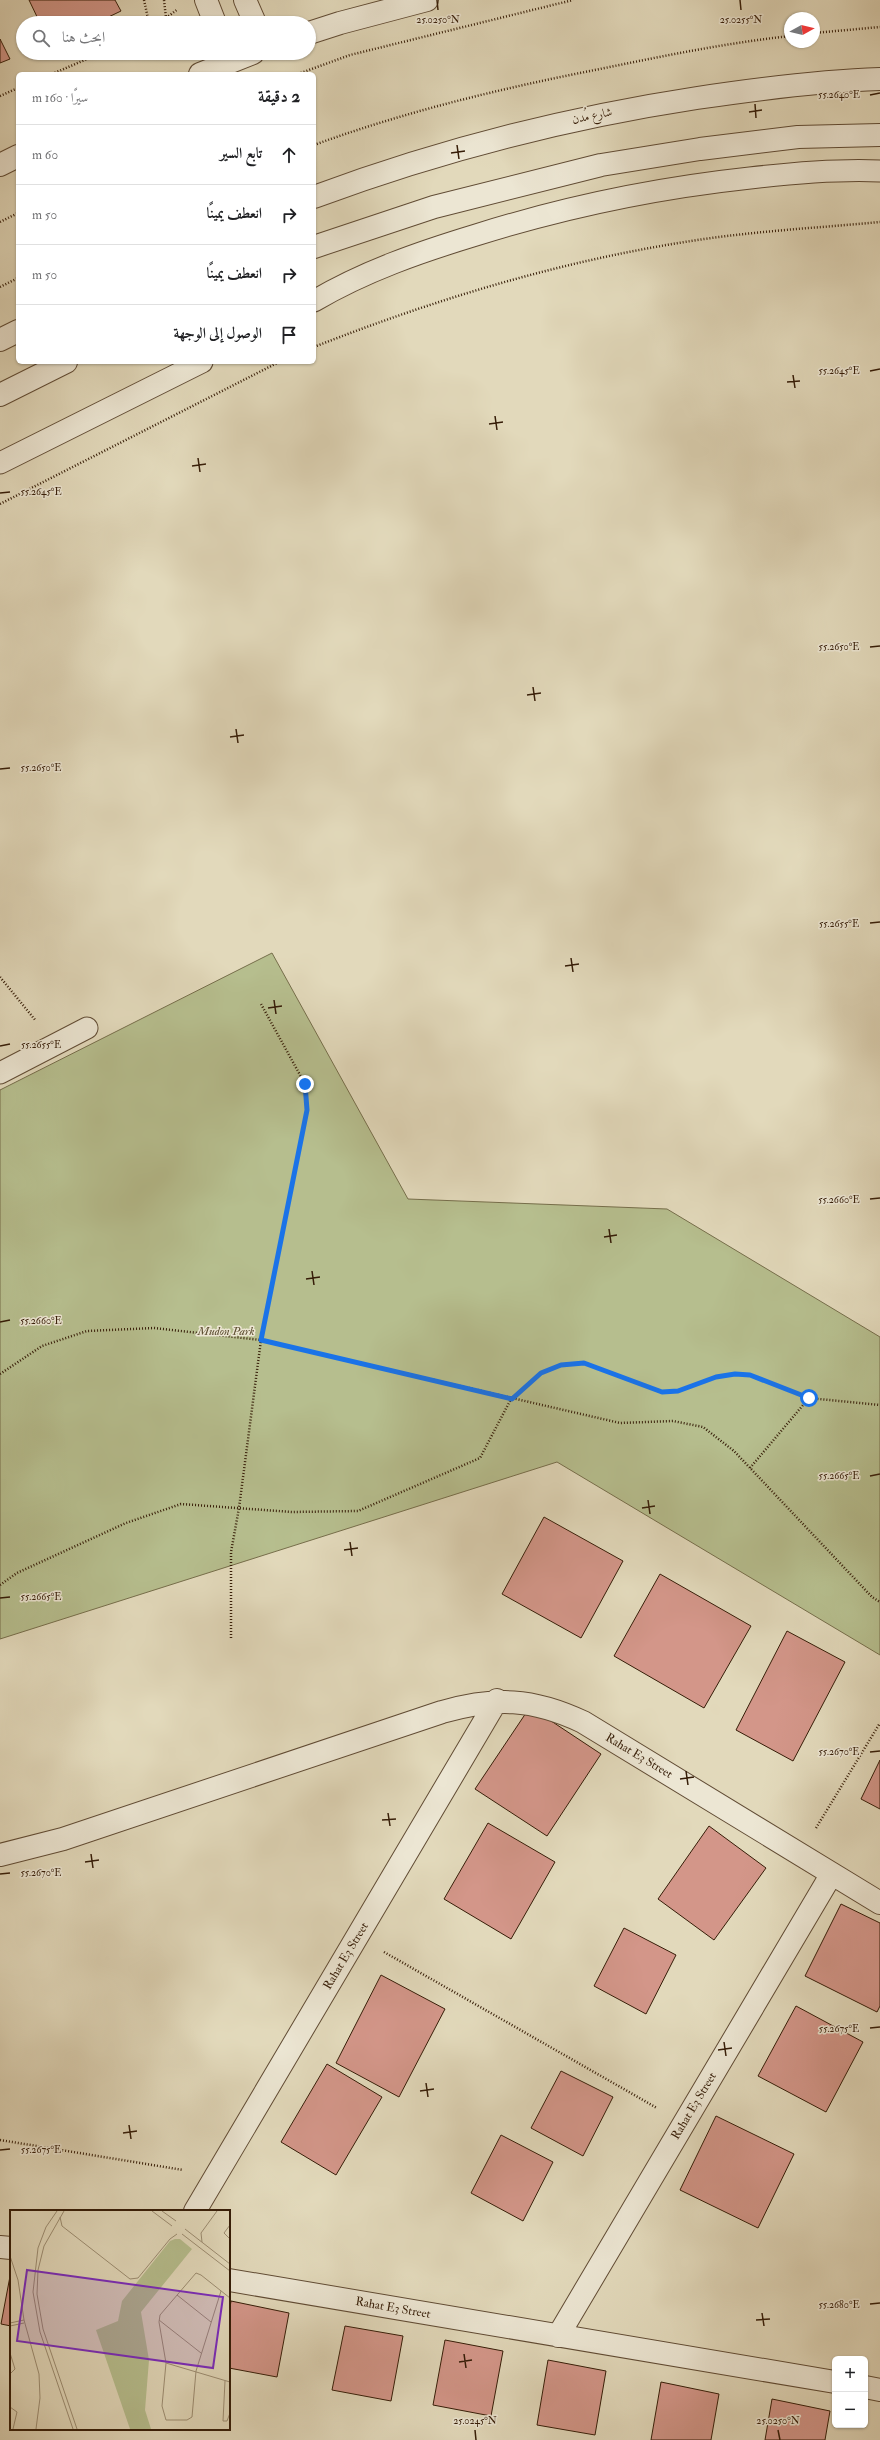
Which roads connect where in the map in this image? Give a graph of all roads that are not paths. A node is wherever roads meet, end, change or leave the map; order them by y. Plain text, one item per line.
1 (206, 0) edge
2 (245, 0) edge
3 (427, 0) edge
4 (212, 16) edge
5 (252, 16) edge
6 (316, 31) edge
7 (224, 60) edge
8 (203, 72) edge
9 (880, 79) edge
10 (880, 135) edge
11 (16, 157) edge
12 (0, 165) edge
13 (880, 170) edge
14 (316, 196) edge
15 (316, 246) edge
16 (316, 300) edge
17 (16, 332) edge
18 (0, 340) edge
19 (62, 364) edge
20 (198, 364) edge
21 (0, 395) edge
22 (0, 463) edge
23 (87, 1028) dead end
24 (0, 1073) edge
25 (498, 1700) junction
26 (0, 1855) edge
27 (831, 1875) junction
28 (880, 1903) edge
29 (196, 2210) edge
30 (0, 2247) edge
31 (10, 2248) edge
32 (230, 2280) edge
33 (558, 2336) junction
34 (832, 2382) edge
35 (868, 2388) edge
36 (880, 2390) edge

1 - 4 street
2 - 5 street
3 - 6 street
7 - 8 street
9 - 14 street, شارع مُدن
10 - 15 street
11 - 12 street
13 - 16 lane
17 - 18 street
19 - 21 street
20 - 22 lane
23 - 24 lane
25 - 26 street, Rahat E3 Street
25 - 27 street, Rahat E3 Street
25 - 29 street, Rahat E3 Street
27 - 28 street, Rahat E3 Street
27 - 33 street, Rahat E3 Street
30 - 31 street
32 - 33 street, Rahat E3 Street
33 - 34 street, Rahat E3 Street
35 - 36 street

